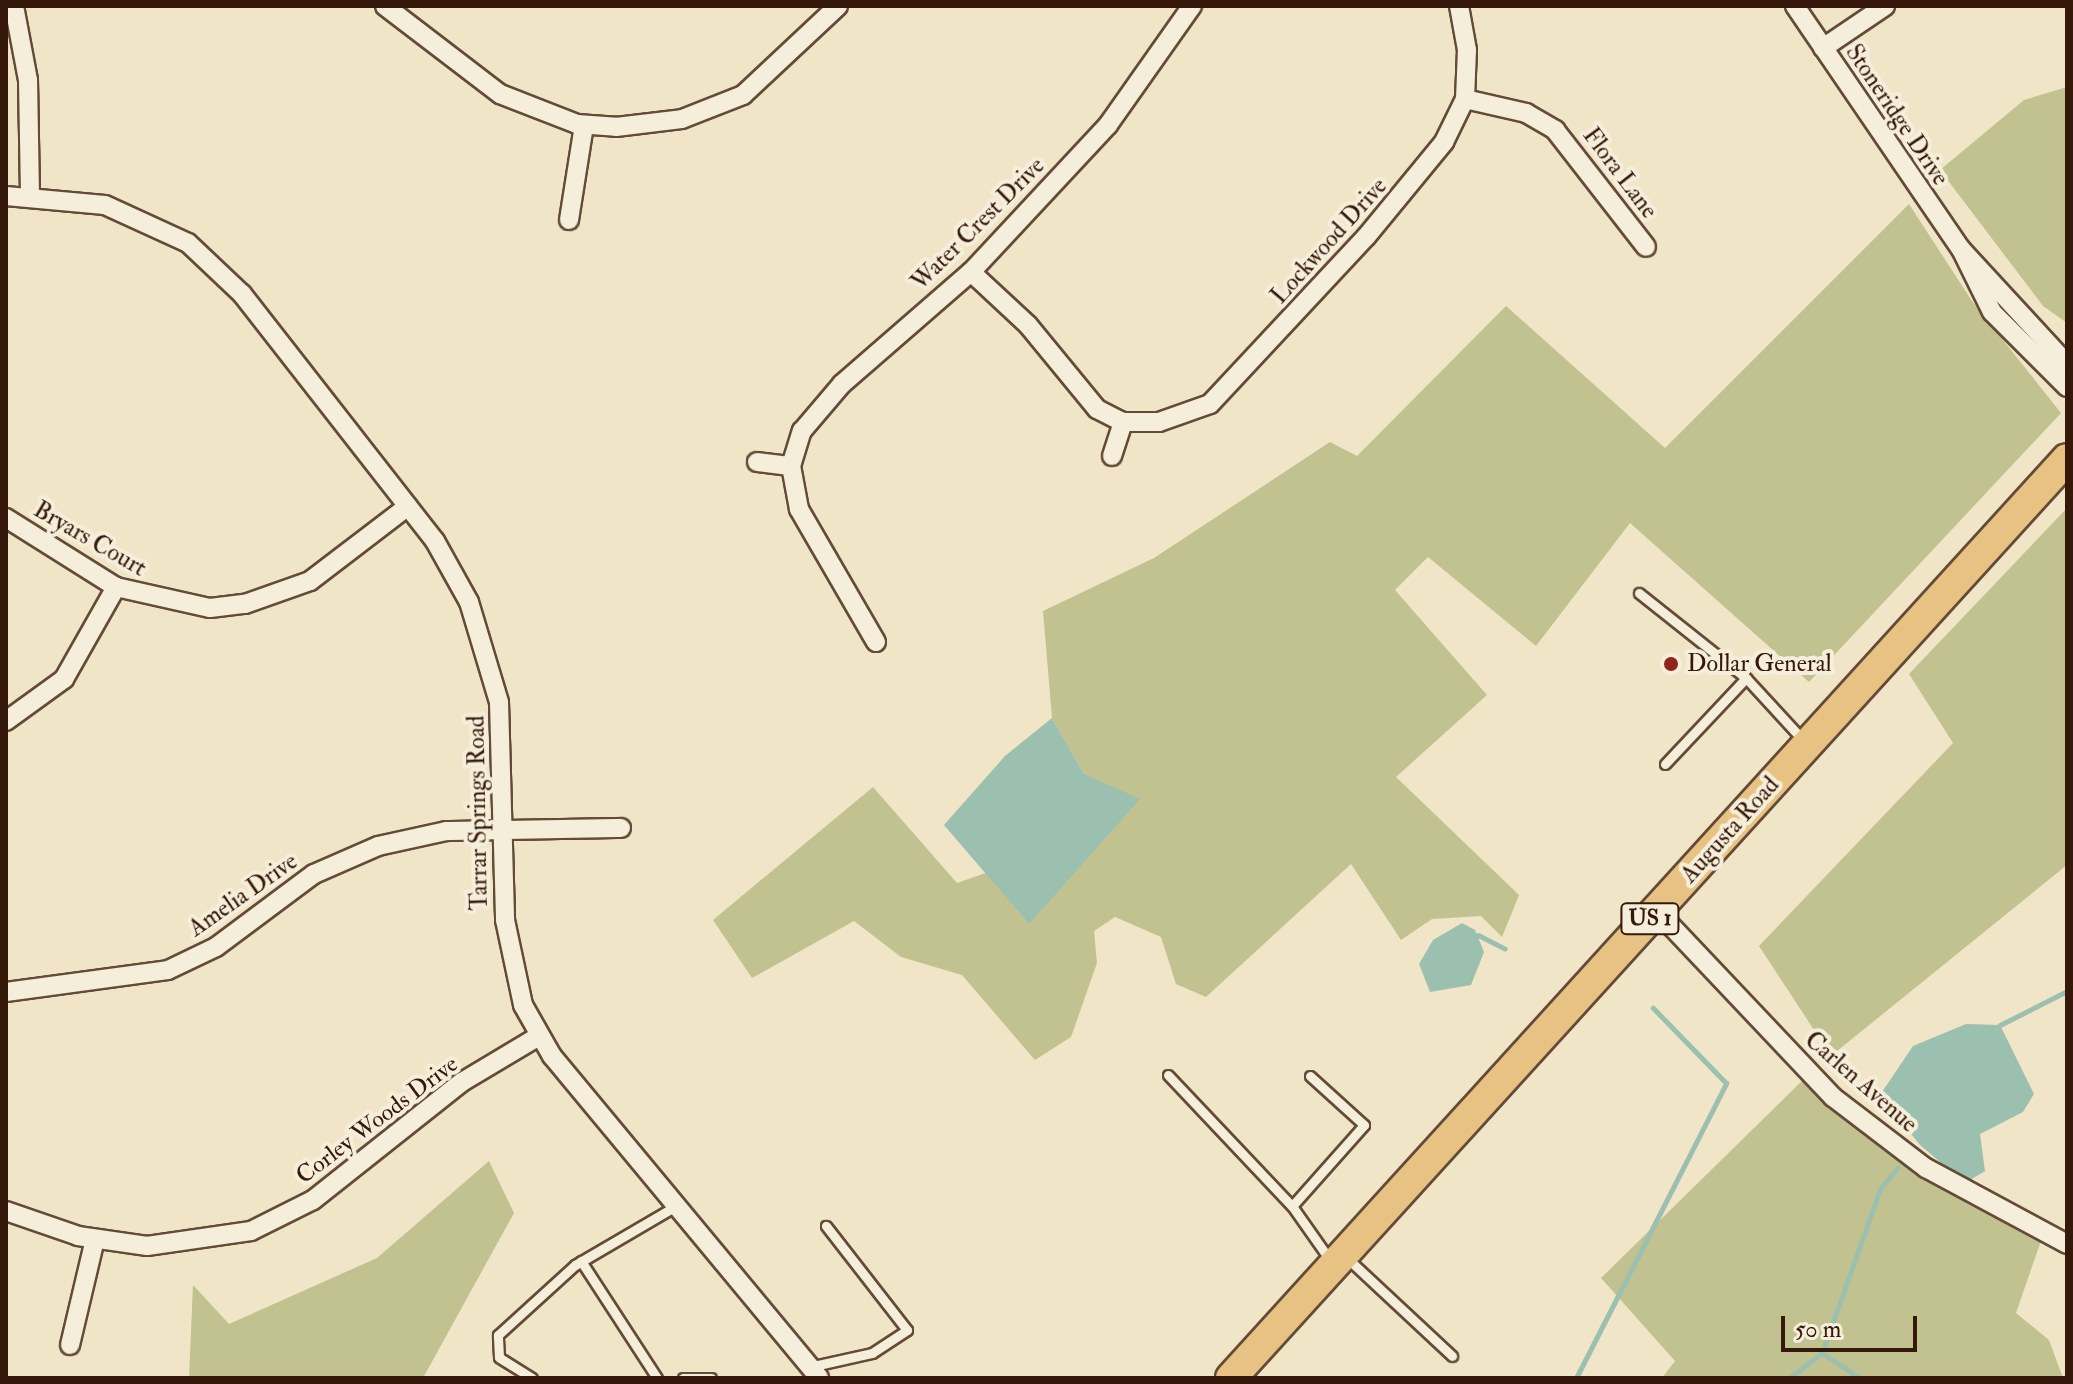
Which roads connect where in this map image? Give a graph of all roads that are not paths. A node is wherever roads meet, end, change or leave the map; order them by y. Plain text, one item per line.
1 (14, 6) edge
2 (385, 6) edge
3 (838, 6) edge
4 (1192, 6) edge
5 (1459, 6) edge
6 (1795, 6) edge
7 (1885, 6) edge
8 (1823, 48) junction
9 (1465, 99) junction
10 (584, 125) junction
11 (30, 194) junction
12 (6, 196) edge
13 (569, 220) dead end
14 (1646, 247) dead end
15 (1961, 249) junction
16 (971, 272) junction
17 (2067, 364) edge
18 (2067, 387) edge
19 (1123, 422) junction
20 (1112, 456) dead end
21 (2067, 459) edge
22 (757, 462) dead end
23 (791, 466) junction
24 (408, 506) junction
25 (6, 518) edge
26 (116, 587) junction
27 (1639, 593) dead end
28 (876, 642) dead end
29 (1746, 678) junction
30 (6, 721) edge
31 (1807, 745) junction
32 (1665, 764) dead end
33 (621, 828) dead end
34 (506, 830) junction
35 (1657, 911) junction
36 (6, 992) edge
37 (539, 1036) junction
38 (1168, 1075) dead end
39 (1310, 1076) dead end
40 (676, 1206) junction
41 (1292, 1206) junction
42 (6, 1211) edge
43 (826, 1226) dead end
44 (95, 1239) junction
45 (2067, 1244) edge
46 (581, 1261) junction
47 (1339, 1261) junction
48 (70, 1345) dead end
49 (1452, 1356) dead end
50 (814, 1372) edge
51 (532, 1378) edge
52 (657, 1378) edge
53 (683, 1378) edge
54 (711, 1378) edge
55 (1231, 1378) edge

1 - 11 street
2 - 10 street
3 - 10 street
4 - 16 street, Water Crest Drive
5 - 9 street, Lockwood Drive
6 - 8 street, Stoneridge Drive
7 - 8 street
8 - 15 street, Stoneridge Drive
9 - 14 street, Flora Lane
9 - 19 street, Lockwood Drive
10 - 13 street
11 - 12 street, Tarrar Springs Road
11 - 24 street, Tarrar Springs Road
15 - 17 street, Stoneridge Drive
15 - 18 street, Stoneridge Drive
16 - 19 street
16 - 23 street, Water Crest Drive
19 - 20 street
21 - 31 main road, Augusta Road / US 1
22 - 23 street
23 - 28 street
24 - 26 street, Bryars Court
24 - 34 street, Tarrar Springs Road
25 - 26 street, Bryars Court
26 - 30 street
27 - 29 lane
29 - 31 lane
29 - 32 lane
31 - 35 main road, Augusta Road / US 1
33 - 34 street, Amelia Drive
34 - 36 street, Amelia Drive
34 - 37 street, Tarrar Springs Road
35 - 45 street, Carlen Avenue
35 - 47 main road, Augusta Road / US 1
37 - 40 street, Tarrar Springs Road
37 - 44 street, Corley Woods Drive
38 - 41 lane
39 - 41 lane
40 - 46 lane
40 - 50 street, Tarrar Springs Road
41 - 47 lane
42 - 44 street, Corley Woods Drive
43 - 50 lane
44 - 48 street
46 - 51 lane
46 - 52 lane
47 - 49 lane
47 - 55 main road, Augusta Road / US 1
53 - 54 lane

